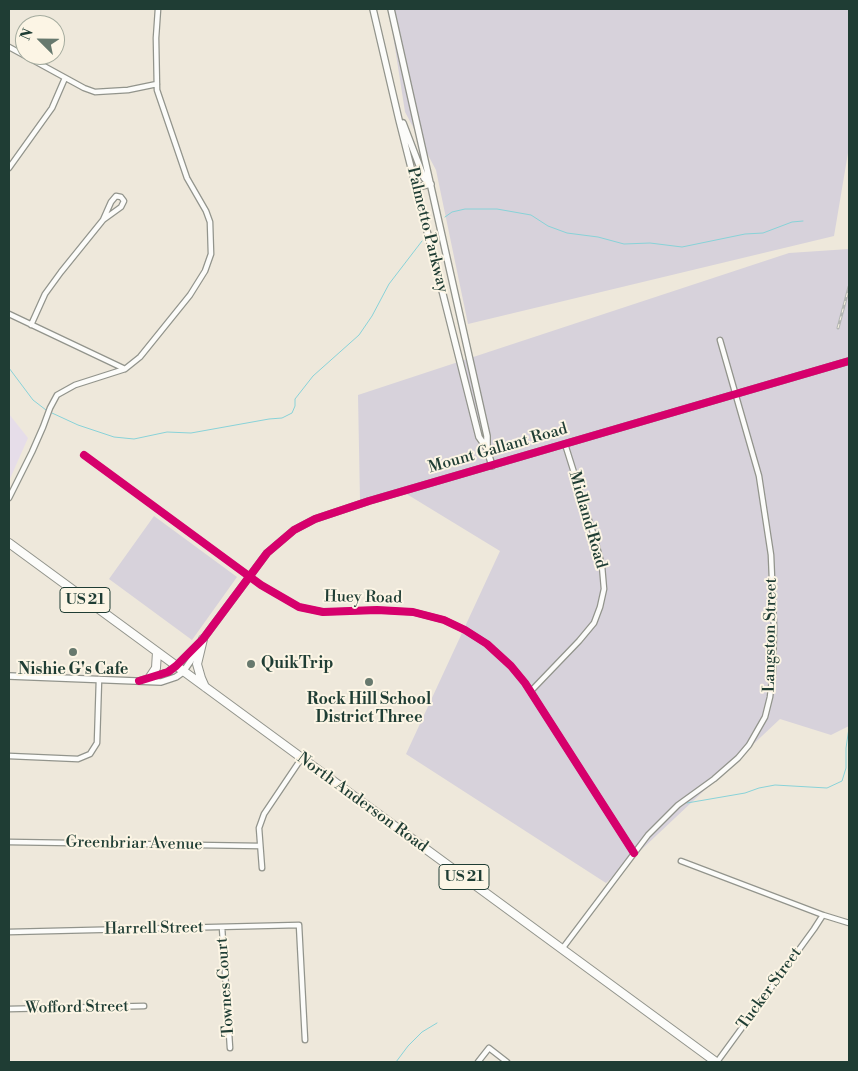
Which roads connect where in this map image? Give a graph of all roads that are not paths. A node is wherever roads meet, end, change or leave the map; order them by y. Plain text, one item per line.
1 (158, 9) edge
2 (373, 9) edge
3 (391, 9) edge
4 (9, 47) edge
5 (65, 78) junction
6 (157, 84) junction
7 (398, 115) junction
8 (9, 168) edge
9 (431, 184) junction
10 (416, 187) junction
11 (103, 220) junction
12 (9, 314) edge
13 (31, 324) junction
14 (720, 340) dead end
15 (849, 361) edge
16 (125, 369) junction
17 (736, 394) junction
18 (565, 444) junction
19 (487, 449) junction
20 (84, 455) dead end
21 (492, 466) junction
22 (9, 498) edge
23 (9, 543) edge
24 (249, 576) junction
25 (203, 639) junction
26 (157, 652) junction
27 (176, 666) junction
28 (183, 672) junction
29 (9, 676) edge
30 (150, 677) junction
31 (99, 679) junction
32 (139, 681) junction
33 (206, 688) junction
34 (530, 691) junction
35 (9, 756) edge
36 (301, 759) junction
37 (9, 842) edge
38 (260, 846) junction
39 (634, 853) junction
40 (681, 861) dead end
41 (262, 868) dead end
42 (823, 915) junction
43 (849, 923) edge
44 (222, 927) junction
45 (9, 932) edge
46 (562, 949) junction
47 (144, 1006) dead end
48 (9, 1009) edge
49 (305, 1040) dead end
50 (230, 1048) dead end
51 (478, 1062) edge
52 (507, 1062) edge
53 (716, 1062) edge

1 - 6 street
2 - 7 street, Palmetto Parkway
3 - 9 street, Palmetto Parkway
4 - 5 street
5 - 6 street
5 - 8 street
6 - 16 street
7 - 9 street
7 - 10 street, Palmetto Parkway
9 - 10 street
9 - 19 street, Palmetto Parkway
10 - 19 street, Palmetto Parkway
11 - 11 street
11 - 13 street
12 - 13 street
13 - 16 street
14 - 17 street, Langston Street
15 - 17 street, Mount Gallant Road
16 - 22 street
17 - 18 street, Mount Gallant Road
17 - 39 street, Langston Street
18 - 21 street, Mount Gallant Road
18 - 34 street, Midland Road
19 - 21 street, Palmetto Parkway
20 - 24 street, Huey Road
21 - 24 street, Mount Gallant Road
23 - 26 main road, North Anderson Road / US 21
24 - 25 street, Mount Gallant Road
24 - 34 street, Huey Road
25 - 27 street, Mount Gallant Road
25 - 28 street, Mount Gallant Road
25 - 33 main road
26 - 27 main road, North Anderson Road / US 21
26 - 30 main road
27 - 28 main road, North Anderson Road / US 21
27 - 30 street, Mount Gallant Road
28 - 32 street, Mount Gallant Road
28 - 33 main road, North Anderson Road / US 21
29 - 31 street, Mount Gallant Road
30 - 32 street, Mount Gallant Road
31 - 32 street, Mount Gallant Road
31 - 35 street
33 - 36 main road, North Anderson Road / US 21
34 - 39 street, Huey Road
36 - 38 street
36 - 46 main road, North Anderson Road / US 21
37 - 38 street, Greenbriar Avenue
38 - 41 street
39 - 46 street, Langston Street
40 - 42 street
42 - 43 street
42 - 53 street, Tucker Street
44 - 45 street, Harrell Street
44 - 49 street, Harrell Street
44 - 50 street, Townes Court
46 - 53 main road, North Anderson Road / US 21
47 - 48 street, Wofford Street
51 - 52 street

